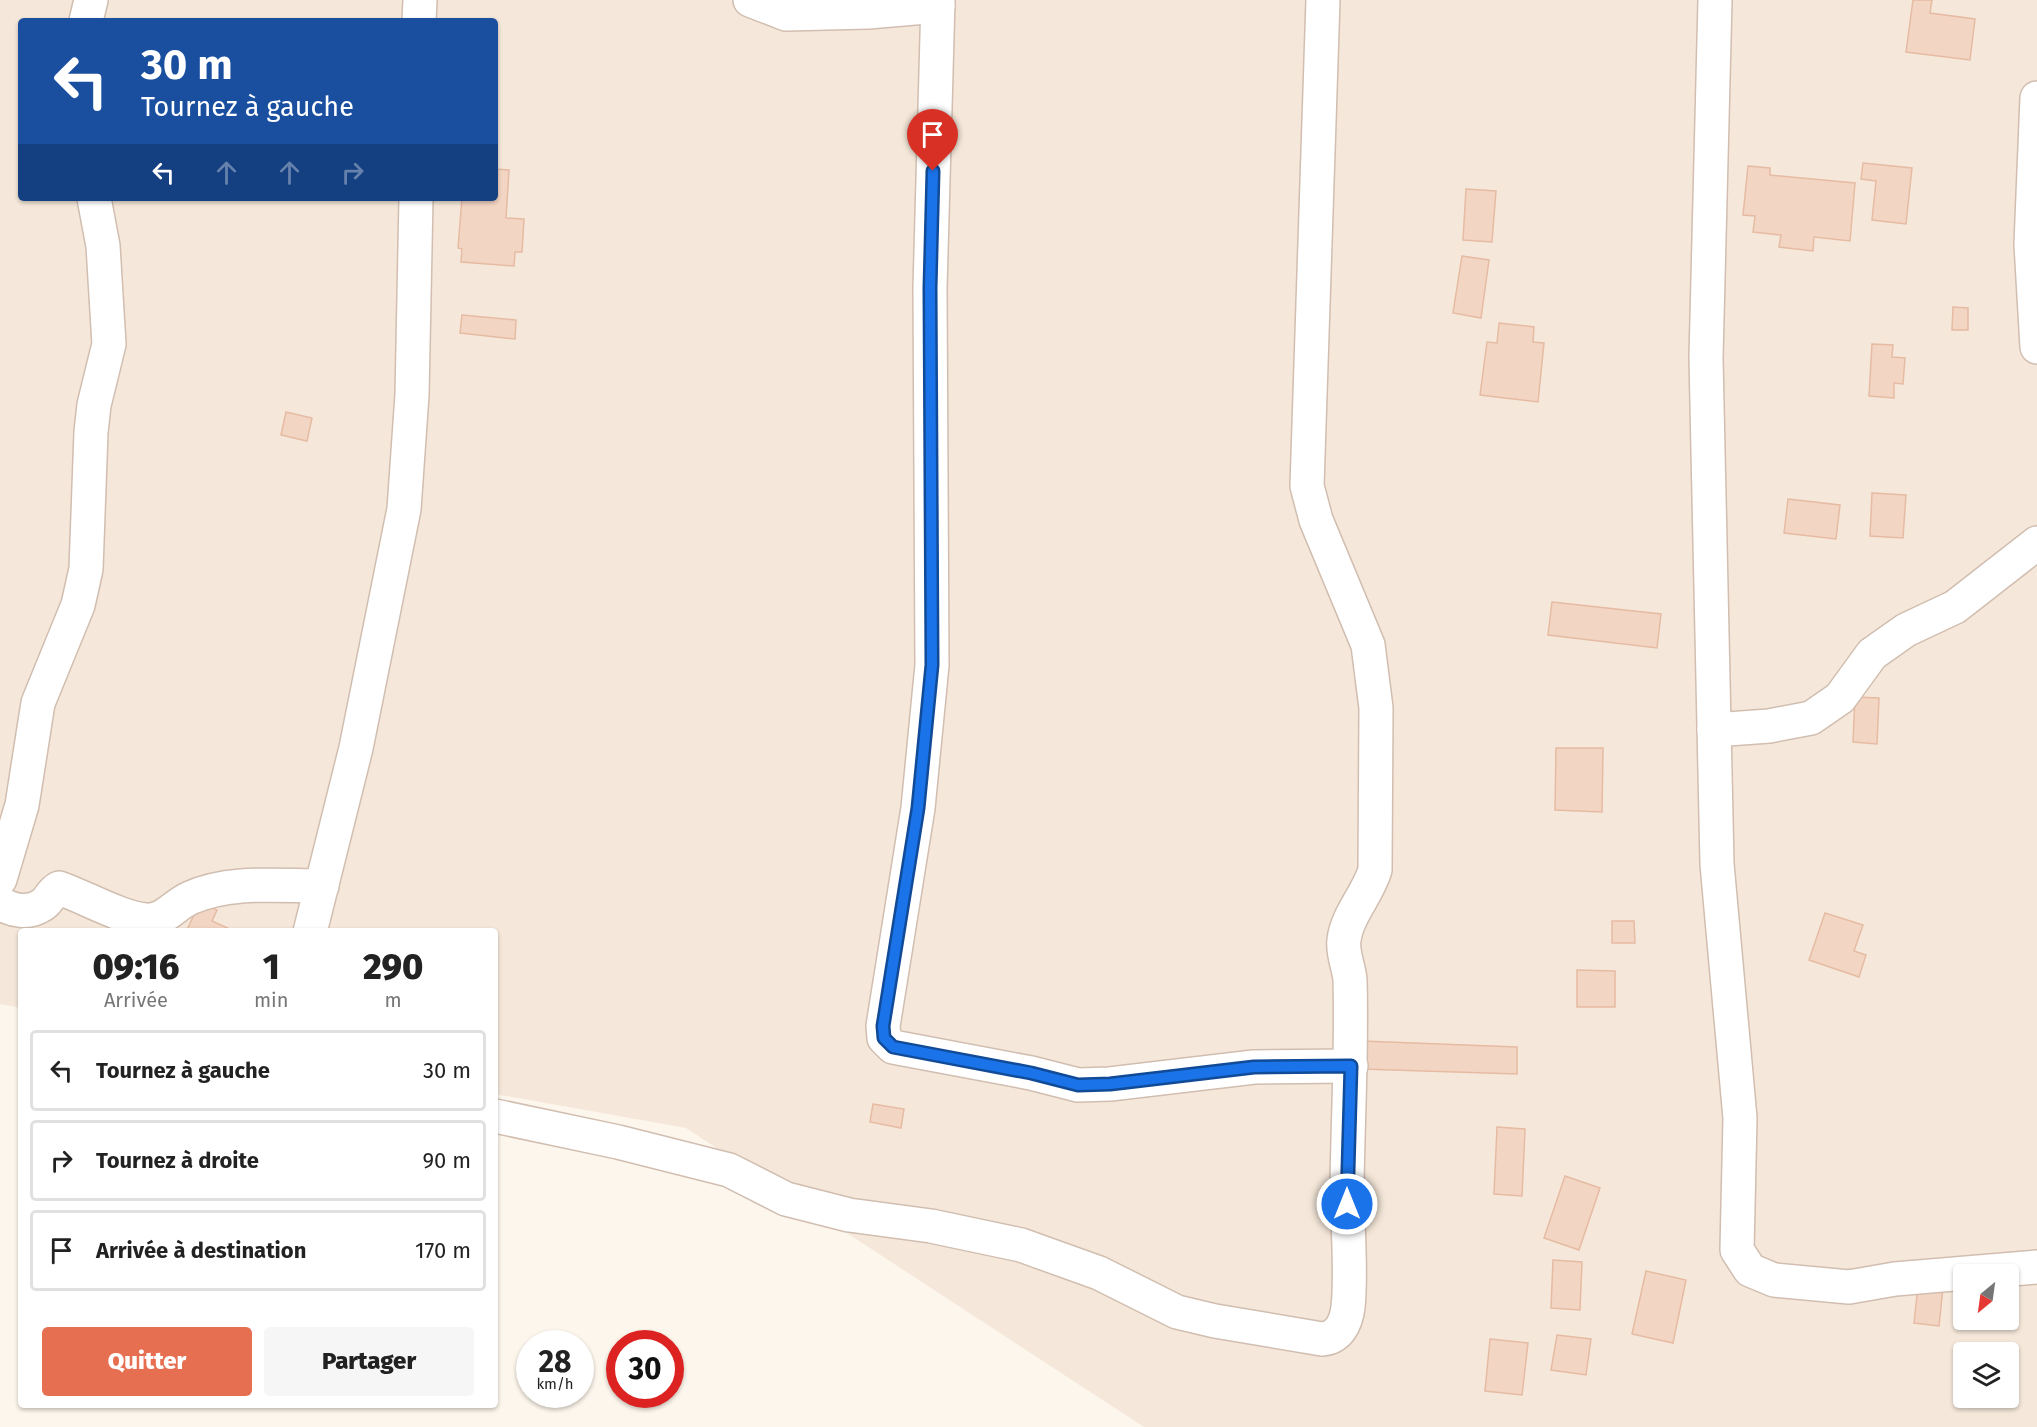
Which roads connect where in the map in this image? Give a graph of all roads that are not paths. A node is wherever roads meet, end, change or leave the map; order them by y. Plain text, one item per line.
1 (91, 0) edge
2 (420, 0) edge
3 (750, 0) edge
4 (1323, 0) edge
5 (1715, 0) edge
6 (938, 3) edge
7 (87, 18) edge
8 (419, 18) edge
9 (2037, 98) edge
10 (95, 201) edge
11 (416, 201) edge
12 (2037, 347) edge
13 (2037, 543) edge
14 (1714, 730) junction
15 (0, 879) edge
16 (322, 886) junction
17 (0, 903) edge
18 (311, 928) edge
19 (1351, 1066) junction
20 (498, 1117) edge
21 (2037, 1267) edge

1 - 7 street
2 - 8 street
3 - 6 street
4 - 19 street
5 - 14 street
6 - 19 street
9 - 12 street
10 - 15 street
11 - 16 street
13 - 14 street
14 - 21 street
16 - 17 street
16 - 18 street
19 - 20 street

